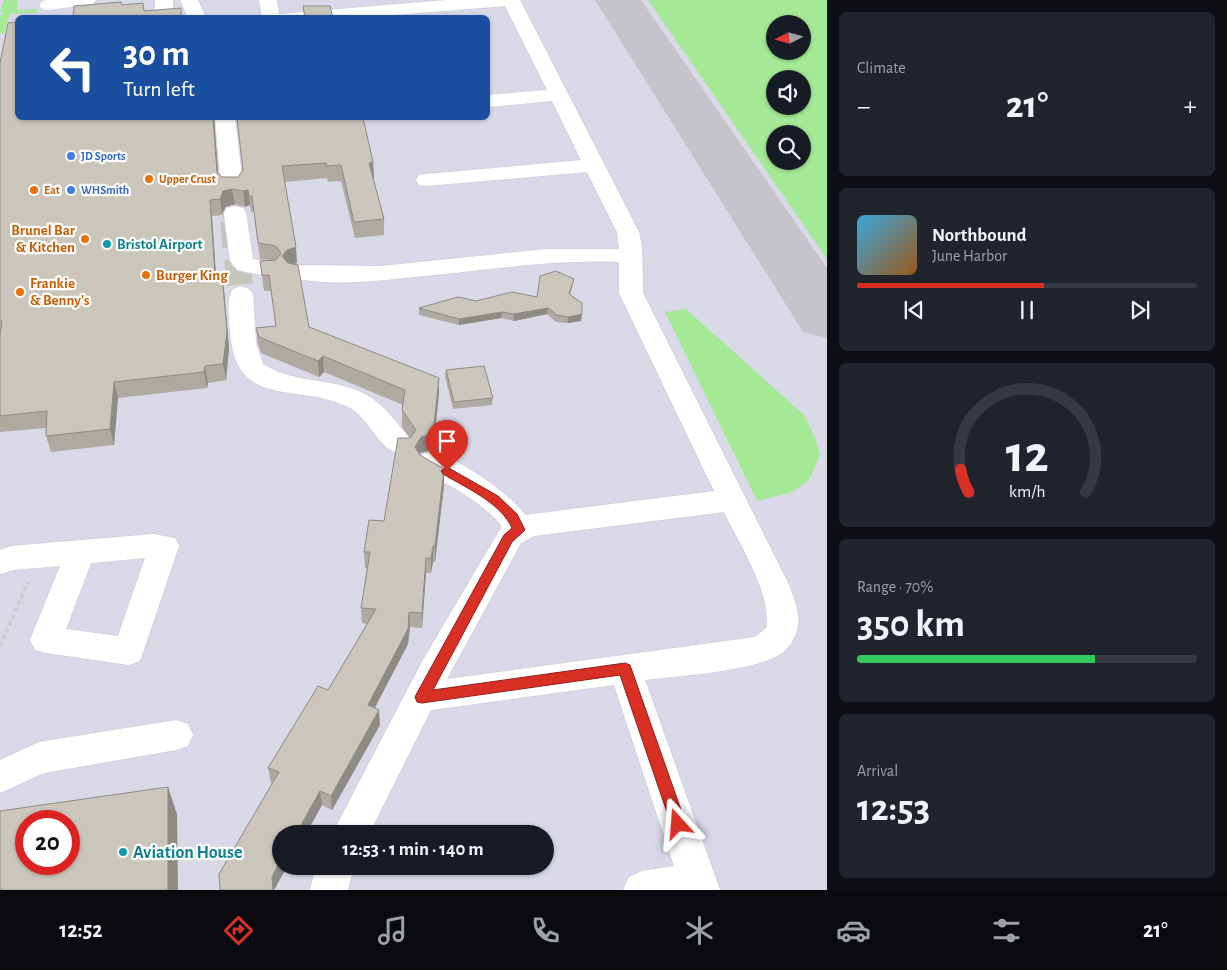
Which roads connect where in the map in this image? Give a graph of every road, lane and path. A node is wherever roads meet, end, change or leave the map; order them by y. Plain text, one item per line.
1 (164, 0) edge
2 (189, 0) edge
3 (268, 0) edge
4 (388, 4) edge
5 (48, 5) dead end
6 (81, 6) edge
7 (164, 15) edge
8 (196, 15) edge
9 (270, 15) edge
10 (307, 15) edge
11 (559, 95) junction
12 (490, 100) edge
13 (225, 120) edge
14 (594, 165) junction
15 (427, 180) dead end
16 (630, 256) junction
17 (268, 269) edge
18 (298, 272) edge
19 (241, 294) tunnel mouth
20 (400, 444) edge
21 (431, 462) edge
22 (733, 500) junction
23 (518, 530) junction
24 (79, 553) dead end
25 (0, 562) edge
26 (625, 669) junction
27 (422, 697) junction
28 (176, 735) dead end
29 (0, 777) edge
30 (355, 825) edge
31 (333, 875) edge
32 (699, 885) edge
33 (329, 890) edge
34 (642, 890) edge

1 - 7 lane
2 - 8 lane
3 - 9 lane
4 - 10 lane
4 - 11 lane
5 - 6 lane
11 - 12 lane
11 - 14 lane
13 - 17 lane
14 - 15 lane
14 - 16 lane
16 - 18 lane
16 - 22 lane
19 - 20 lane
21 - 23 lane
22 - 23 lane
22 - 26 lane
23 - 27 lane
24 - 25 lane
26 - 27 lane
26 - 32 lane
27 - 30 lane
28 - 29 lane
31 - 33 lane
32 - 34 lane

